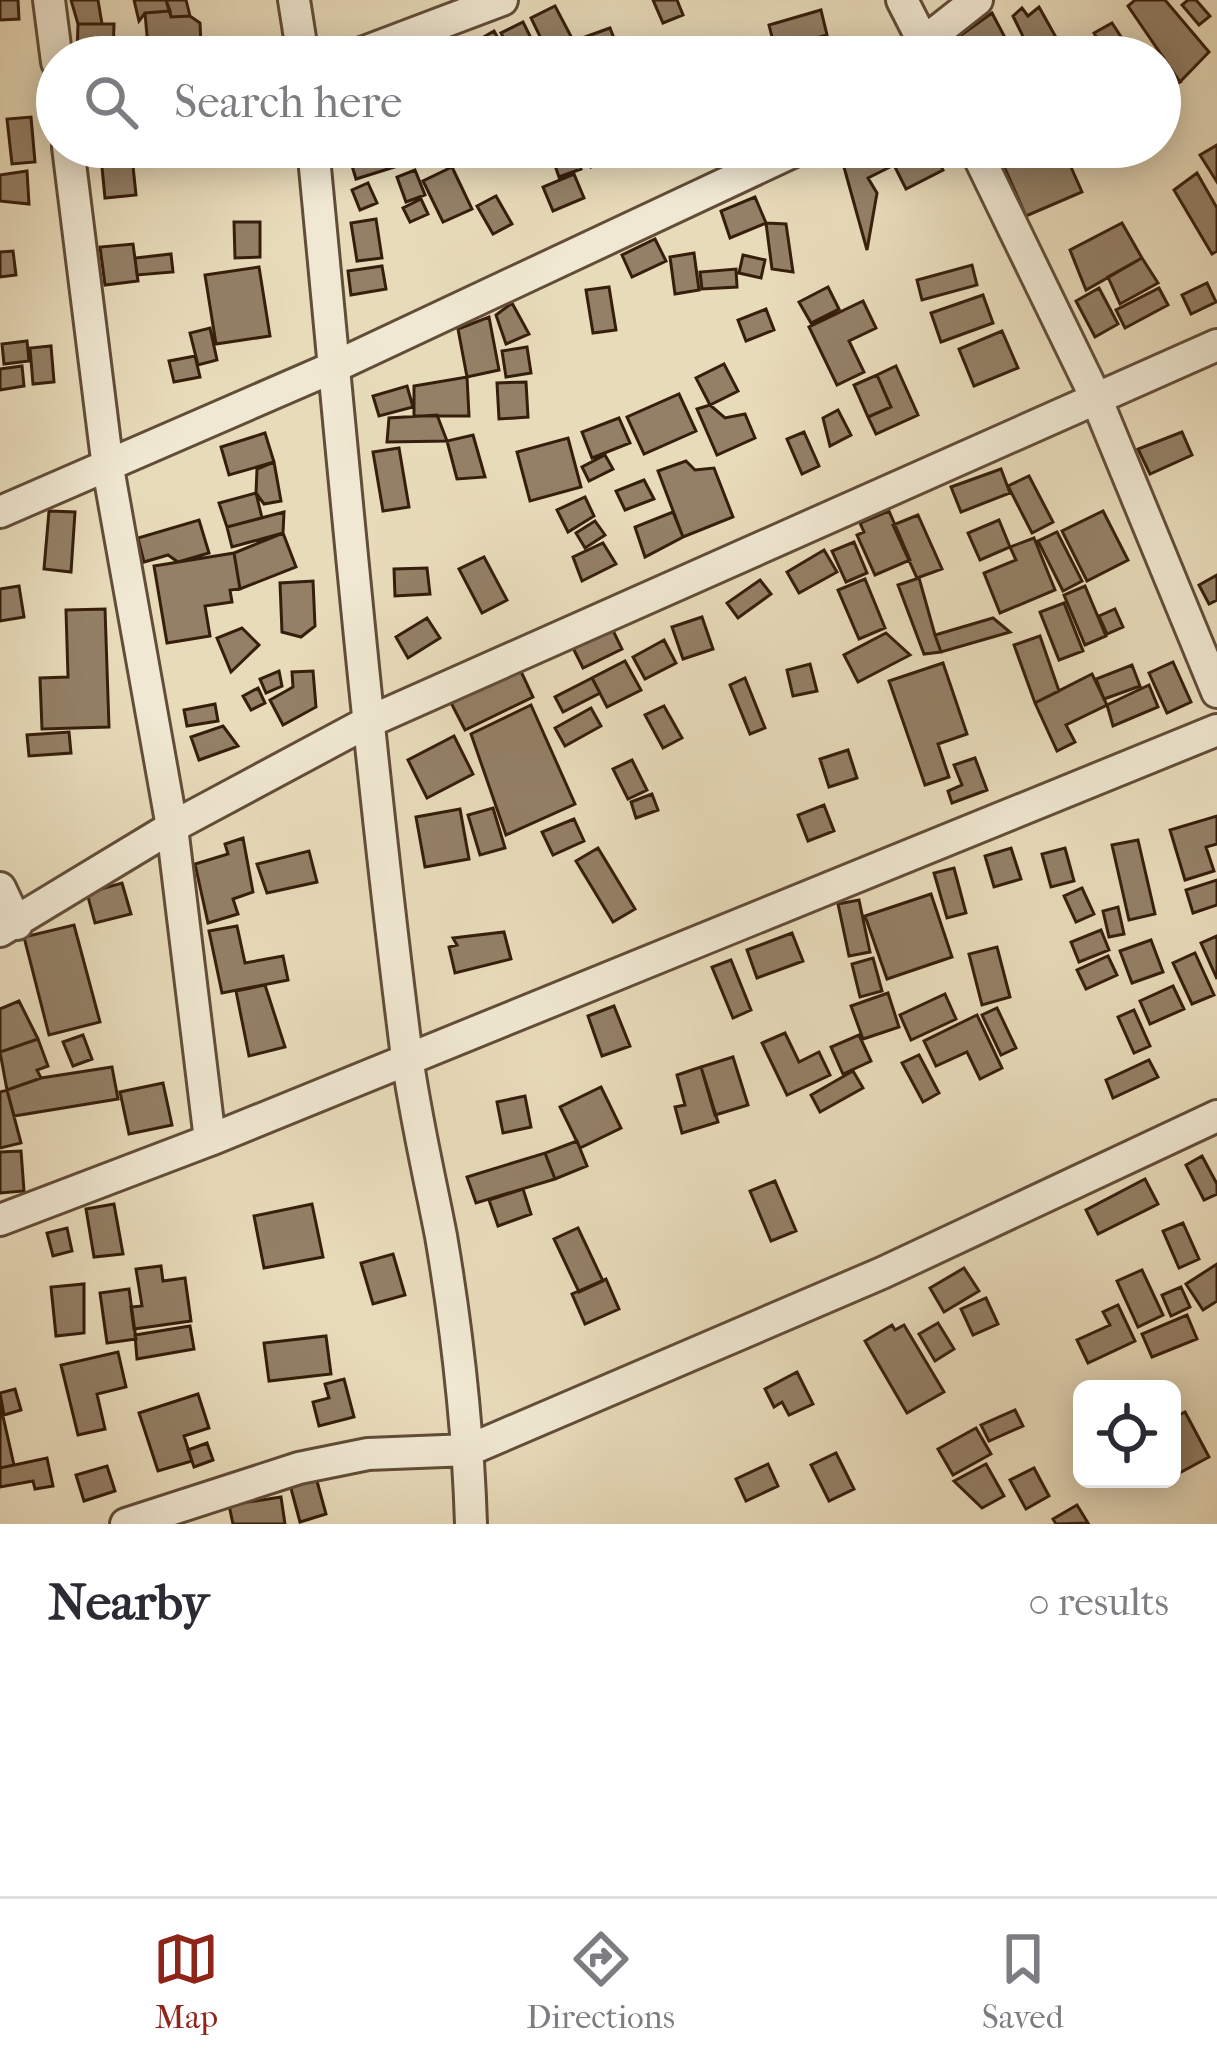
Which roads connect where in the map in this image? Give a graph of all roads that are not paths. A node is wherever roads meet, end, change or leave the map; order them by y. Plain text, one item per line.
1 (49, 0) edge
2 (294, 0) edge
3 (502, 0) edge
4 (902, 0) edge
5 (977, 0) edge
6 (54, 36) edge
7 (300, 36) edge
8 (407, 36) edge
9 (921, 36) edge
10 (941, 36) edge
11 (71, 168) edge
12 (315, 168) edge
13 (758, 168) edge
14 (984, 168) edge
15 (1217, 345) edge
16 (334, 367) junction
17 (1096, 398) junction
18 (109, 468) junction
19 (0, 512) edge
20 (1217, 692) edge
21 (366, 723) junction
22 (1217, 730) edge
23 (172, 827) junction
24 (0, 888) edge
25 (8, 928) edge
26 (407, 1057) junction
27 (1217, 1116) edge
28 (210, 1140) junction
29 (0, 1220) edge
30 (469, 1450) junction
31 (126, 1524) edge
32 (471, 1524) edge

1 - 6 street
2 - 7 street
3 - 8 street
4 - 9 street
5 - 10 street
11 - 18 street
12 - 16 street
13 - 16 street
14 - 17 street
15 - 17 street
16 - 18 street
16 - 21 street
17 - 20 street
17 - 21 street
18 - 19 street
18 - 23 street
21 - 23 street
21 - 26 street
22 - 26 street
23 - 25 street
23 - 28 street
24 - 25 street
26 - 28 street
26 - 30 street
27 - 30 street
28 - 29 street
30 - 31 street
30 - 32 street

